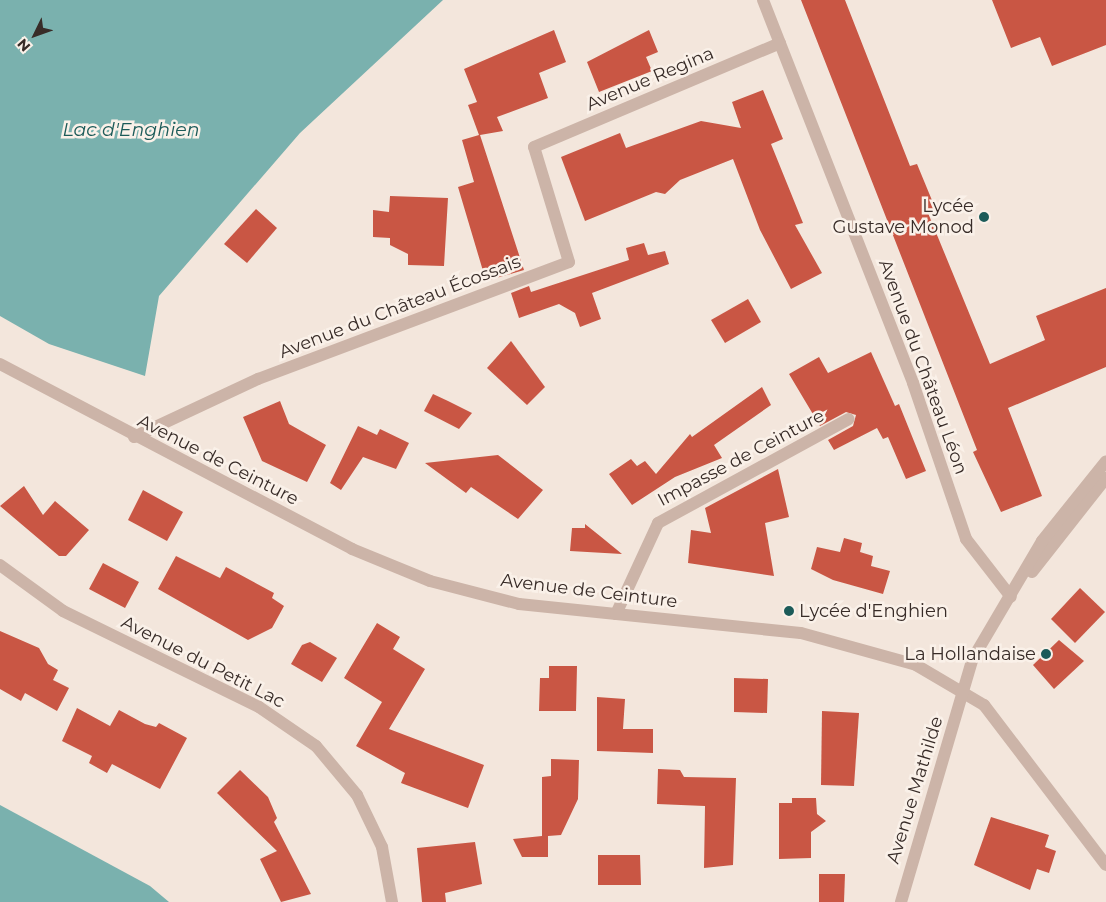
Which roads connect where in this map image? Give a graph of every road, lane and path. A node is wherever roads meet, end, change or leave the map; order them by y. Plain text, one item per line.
1 (763, 0) edge
2 (780, 43) junction
3 (534, 147) joint
4 (0, 364) edge
5 (850, 419) dead end
6 (134, 437) junction
7 (1106, 461) edge
8 (1106, 478) edge
9 (0, 565) edge
10 (1011, 597) junction
11 (616, 614) junction
12 (963, 689) junction
13 (1106, 865) edge
14 (392, 902) edge
15 (901, 902) edge

1 - 2 street, Avenue du Château Léon
2 - 3 street, Avenue Regina
2 - 10 street, Avenue du Château Léon
3 - 6 street, Avenue du Château Écossais
4 - 6 street, Avenue de Ceinture
5 - 11 street, Impasse de Ceinture
6 - 11 street, Avenue de Ceinture
7 - 10 street
8 - 10 street
9 - 14 street, Avenue du Petit Lac
10 - 12 street
11 - 12 street, Avenue de Ceinture
12 - 13 street, Avenue de Ceinture
12 - 15 street, Avenue Mathilde

